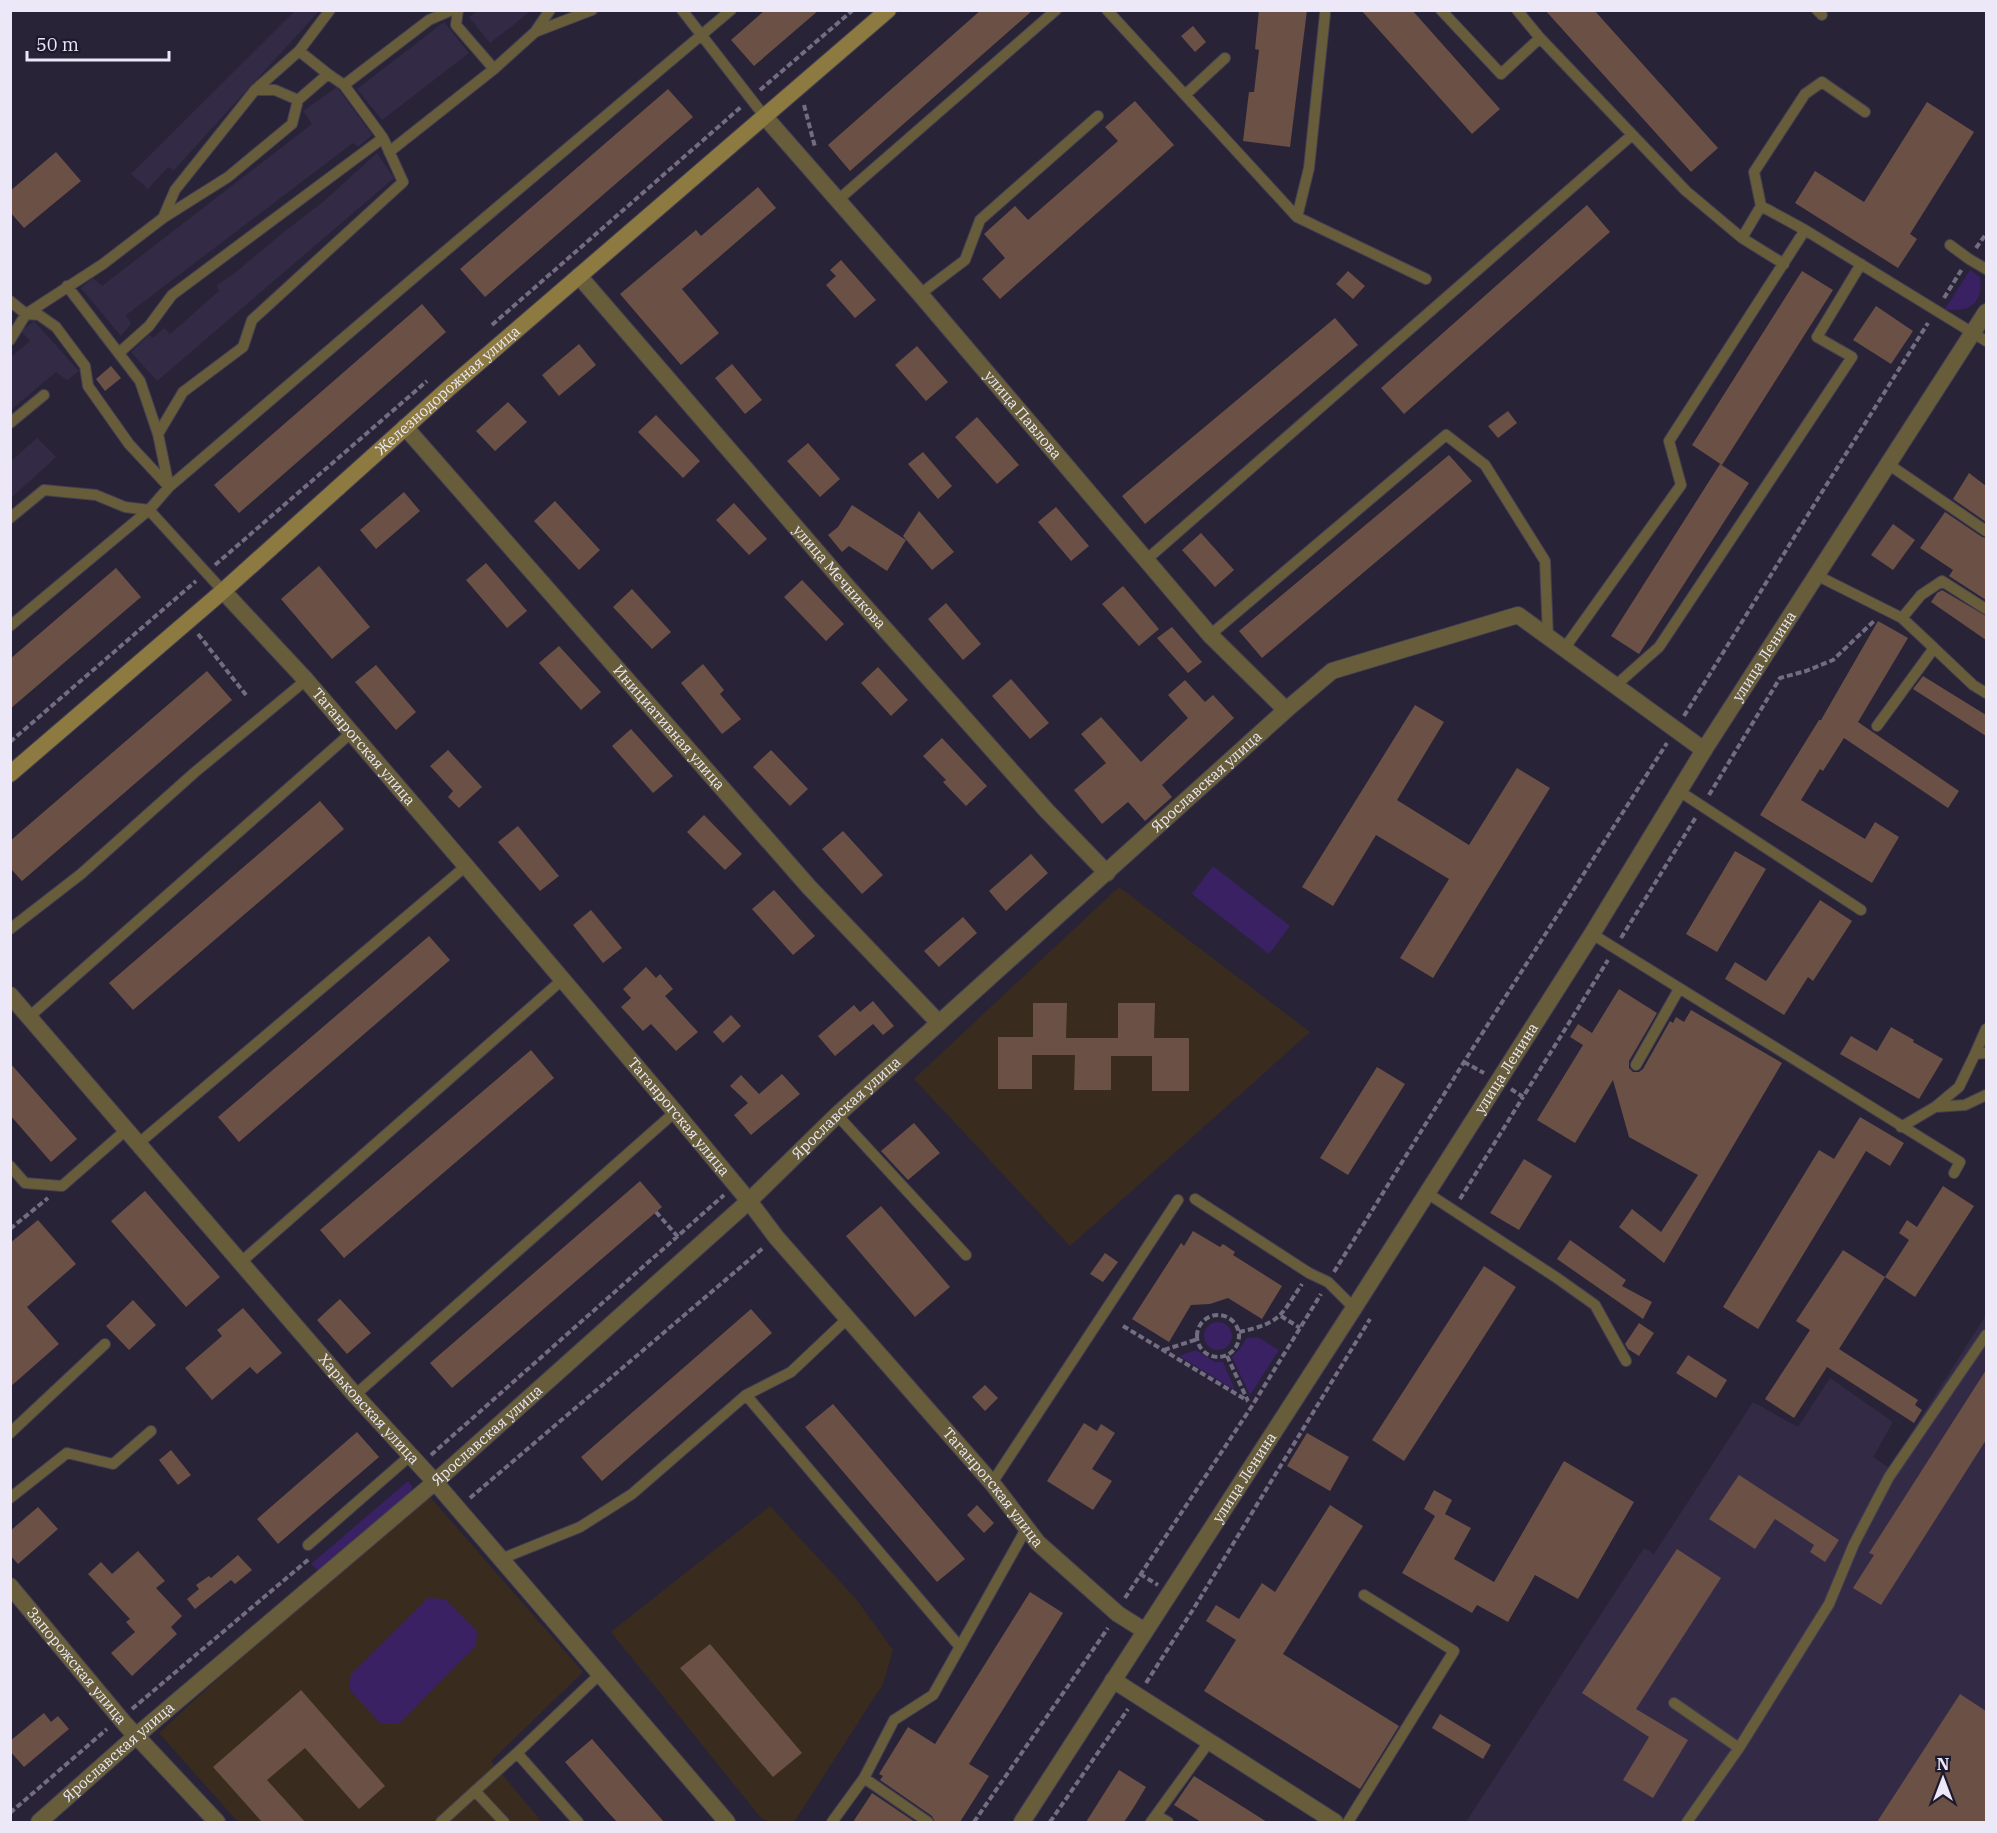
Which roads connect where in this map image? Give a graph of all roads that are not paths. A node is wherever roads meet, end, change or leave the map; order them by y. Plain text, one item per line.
1 (330, 10) edge
2 (452, 10) edge
3 (458, 10) edge
4 (550, 10) edge
5 (592, 10) edge
6 (682, 10) edge
7 (731, 10) edge
8 (888, 10) edge
9 (1056, 10) edge
10 (1107, 10) edge
11 (1441, 10) edge
12 (1517, 10) edge
13 (1325, 14) dead end
14 (535, 32) junction
15 (702, 36) junction
16 (1540, 38) junction
17 (299, 51) junction
18 (1225, 58) dead end
19 (494, 69) junction
20 (328, 74) junction
21 (344, 85) junction
22 (255, 90) junction
23 (1185, 95) junction
24 (298, 100) junction
25 (1865, 112) dead end
26 (1098, 116) dead end
27 (765, 117) junction
28 (1632, 135) junction
29 (383, 138) junction
30 (389, 152) junction
31 (838, 200) junction
32 (1761, 206) junction
33 (1297, 217) junction
34 (163, 218) junction
35 (1805, 230) junction
36 (1742, 238) junction
37 (1950, 245) dead end
38 (1784, 264) junction
39 (1861, 264) junction
40 (1986, 269) edge
41 (579, 276) junction
42 (1426, 279) dead end
43 (68, 286) junction
44 (920, 294) junction
45 (10, 300) edge
46 (1986, 312) edge
47 (26, 314) junction
48 (1980, 338) edge
49 (10, 340) edge
50 (120, 352) junction
51 (44, 395) dead end
52 (10, 423) edge
53 (405, 427) junction
54 (158, 434) junction
55 (1888, 464) junction
56 (169, 487) junction
57 (149, 510) junction
58 (10, 518) edge
59 (1986, 531) edge
60 (1146, 560) junction
61 (1816, 575) junction
62 (223, 591) junction
63 (1986, 609) edge
64 (1902, 618) junction
65 (10, 626) edge
66 (1210, 635) junction
67 (1548, 638) junction
68 (1934, 648) junction
69 (1564, 649) junction
70 (306, 680) junction
71 (1615, 686) junction
72 (1986, 693) edge
73 (1286, 710) junction
74 (1877, 726) dead end
75 (351, 733) junction
76 (1704, 750) junction
77 (10, 774) edge
78 (1678, 791) junction
79 (466, 866) junction
80 (1107, 873) junction
81 (1861, 910) dead end
82 (10, 929) edge
83 (1592, 934) junction
84 (562, 980) junction
85 (1680, 989) junction
86 (10, 995) edge
87 (29, 1017) junction
88 (939, 1023) junction
89 (1986, 1029) edge
90 (1981, 1053) edge
91 (1636, 1065) dead end
92 (1986, 1095) edge
93 (1935, 1107) junction
94 (675, 1112) junction
95 (837, 1115) junction
96 (1901, 1127) junction
97 (126, 1130) junction
98 (139, 1143) junction
99 (10, 1166) edge
100 (1954, 1173) dead end
101 (1426, 1193) junction
102 (1195, 1199) dead end
103 (1178, 1200) dead end
104 (749, 1201) junction
105 (966, 1255) dead end
106 (241, 1262) junction
107 (1354, 1308) junction
108 (847, 1319) junction
109 (1986, 1335) edge
110 (105, 1344) dead end
111 (1626, 1361) dead end
112 (356, 1395) junction
113 (746, 1395) junction
114 (151, 1431) dead end
115 (10, 1433) edge
116 (411, 1455) junction
117 (435, 1482) junction
118 (993, 1483) junction
119 (10, 1498) edge
120 (1026, 1529) junction
121 (308, 1545) dead end
122 (501, 1559) junction
123 (10, 1586) edge
124 (1364, 1595) dead end
125 (1145, 1631) junction
126 (960, 1647) junction
127 (600, 1674) junction
128 (1113, 1680) junction
129 (1674, 1703) dead end
130 (136, 1736) junction
131 (1209, 1742) junction
132 (1739, 1748) junction
133 (517, 1753) junction
134 (864, 1778) junction
135 (475, 1791) junction
136 (1153, 1819) edge
137 (39, 1822) edge
138 (217, 1822) edge
139 (441, 1822) edge
140 (504, 1822) edge
141 (578, 1822) edge
142 (728, 1822) edge
143 (832, 1822) edge
144 (928, 1822) edge
145 (1022, 1822) edge
146 (1168, 1822) edge
147 (1335, 1822) edge
148 (1348, 1822) edge
149 (1687, 1822) edge

1 - 17 lane
2 - 21 lane
3 - 19 lane
4 - 14 lane
5 - 14 lane
6 - 15 lane
7 - 15 lane
8 - 27 main road, Железнодорожная улица
9 - 31 lane
10 - 23 lane
11 - 16 lane
12 - 16 lane
13 - 33 lane
14 - 19 lane
15 - 27 lane
15 - 56 lane
16 - 28 lane
17 - 20 lane
17 - 22 lane
18 - 23 lane
19 - 30 lane
20 - 21 lane
20 - 24 lane
21 - 29 lane
22 - 24 lane
22 - 34 lane
23 - 33 lane
24 - 34 lane
25 - 32 lane
26 - 44 lane
27 - 31 street, улица Павлова
27 - 41 main road, Железнодорожная улица
28 - 36 lane
28 - 60 lane
29 - 30 lane
29 - 50 lane
30 - 54 lane
31 - 44 street, улица Павлова
32 - 35 lane
32 - 36 lane
33 - 42 lane
34 - 43 lane
35 - 38 lane
35 - 39 lane
36 - 38 lane
37 - 40 lane
38 - 69 lane
39 - 48 lane
39 - 71 lane
41 - 53 main road, Железнодорожная улица
41 - 80 street, улица Мечникова
43 - 47 lane
43 - 50 lane
44 - 60 street, улица Павлова
45 - 47 lane
46 - 48 street, улица Ленина
47 - 49 lane
47 - 56 lane
48 - 55 street, улица Ленина
50 - 54 lane
51 - 52 lane
53 - 62 main road, Железнодорожная улица
53 - 88 street, Инициативная улица
54 - 56 lane
55 - 59 lane
55 - 61 street, улица Ленина
56 - 57 lane
57 - 58 lane
57 - 62 lane
57 - 65 lane
60 - 66 street, улица Павлова
61 - 64 lane
61 - 76 street, улица Ленина
62 - 70 street, Таганрогская улица
62 - 77 main road, Железнодорожная улица
63 - 64 lane
64 - 68 lane
66 - 67 lane
66 - 73 street, улица Павлова
67 - 69 street, Ярославская улица
67 - 73 street, Ярославская улица
68 - 72 lane
68 - 74 lane
69 - 71 street, Ярославская улица
70 - 75 street, Таганрогская улица
70 - 82 lane
71 - 76 street, Ярославская улица
73 - 80 street, Ярославская улица
75 - 79 street, Таганрогская улица
75 - 87 lane
76 - 78 street, улица Ленина
78 - 81 lane
78 - 83 street, улица Ленина
79 - 84 street, Таганрогская улица
79 - 98 lane
80 - 88 street, Ярославская улица
83 - 85 lane
83 - 101 street, улица Ленина
84 - 94 street, Таганрогская улица
84 - 106 lane
85 - 91 lane
85 - 96 lane
86 - 87 street, Харьковская улица
87 - 97 street, Харьковская улица
88 - 95 street, Ярославская улица
89 - 90 lane
90 - 93 lane
92 - 93 lane
93 - 96 lane
94 - 104 street, Таганрогская улица
94 - 112 lane
95 - 104 street, Ярославская улица
95 - 105 lane
96 - 100 lane
97 - 98 street, Харьковская улица
97 - 99 lane
98 - 106 street, Харьковская улица
101 - 107 street, улица Ленина
101 - 111 lane
102 - 107 lane
103 - 118 lane
104 - 108 street, Таганрогская улица
104 - 117 street, Ярославская улица
106 - 112 street, Харьковская улица
107 - 125 street, улица Ленина
108 - 113 lane
108 - 118 street, Таганрогская улица
109 - 132 lane
110 - 115 lane
112 - 116 street, Харьковская улица
113 - 122 lane
113 - 126 lane
114 - 119 lane
116 - 117 street, Харьковская улица
116 - 121 lane
117 - 122 street, Харьковская улица
117 - 130 street, Ярославская улица
118 - 120 street, Таганрогская улица
120 - 125 street, Таганрогская улица
120 - 126 lane
122 - 127 street, Харьковская улица
123 - 130 street, Запорожская улица
124 - 148 lane
125 - 128 street, улица Ленина
126 - 134 lane
127 - 133 lane
127 - 142 street, Харьковская улица
128 - 131 street
128 - 145 street, улица Ленина
129 - 132 lane
130 - 137 street, Ярославская улица
130 - 138 street, Запорожская улица
131 - 136 lane
131 - 147 street
132 - 149 lane
133 - 135 lane
133 - 141 lane
134 - 143 lane
134 - 144 lane
135 - 139 lane
135 - 140 lane
136 - 146 lane

